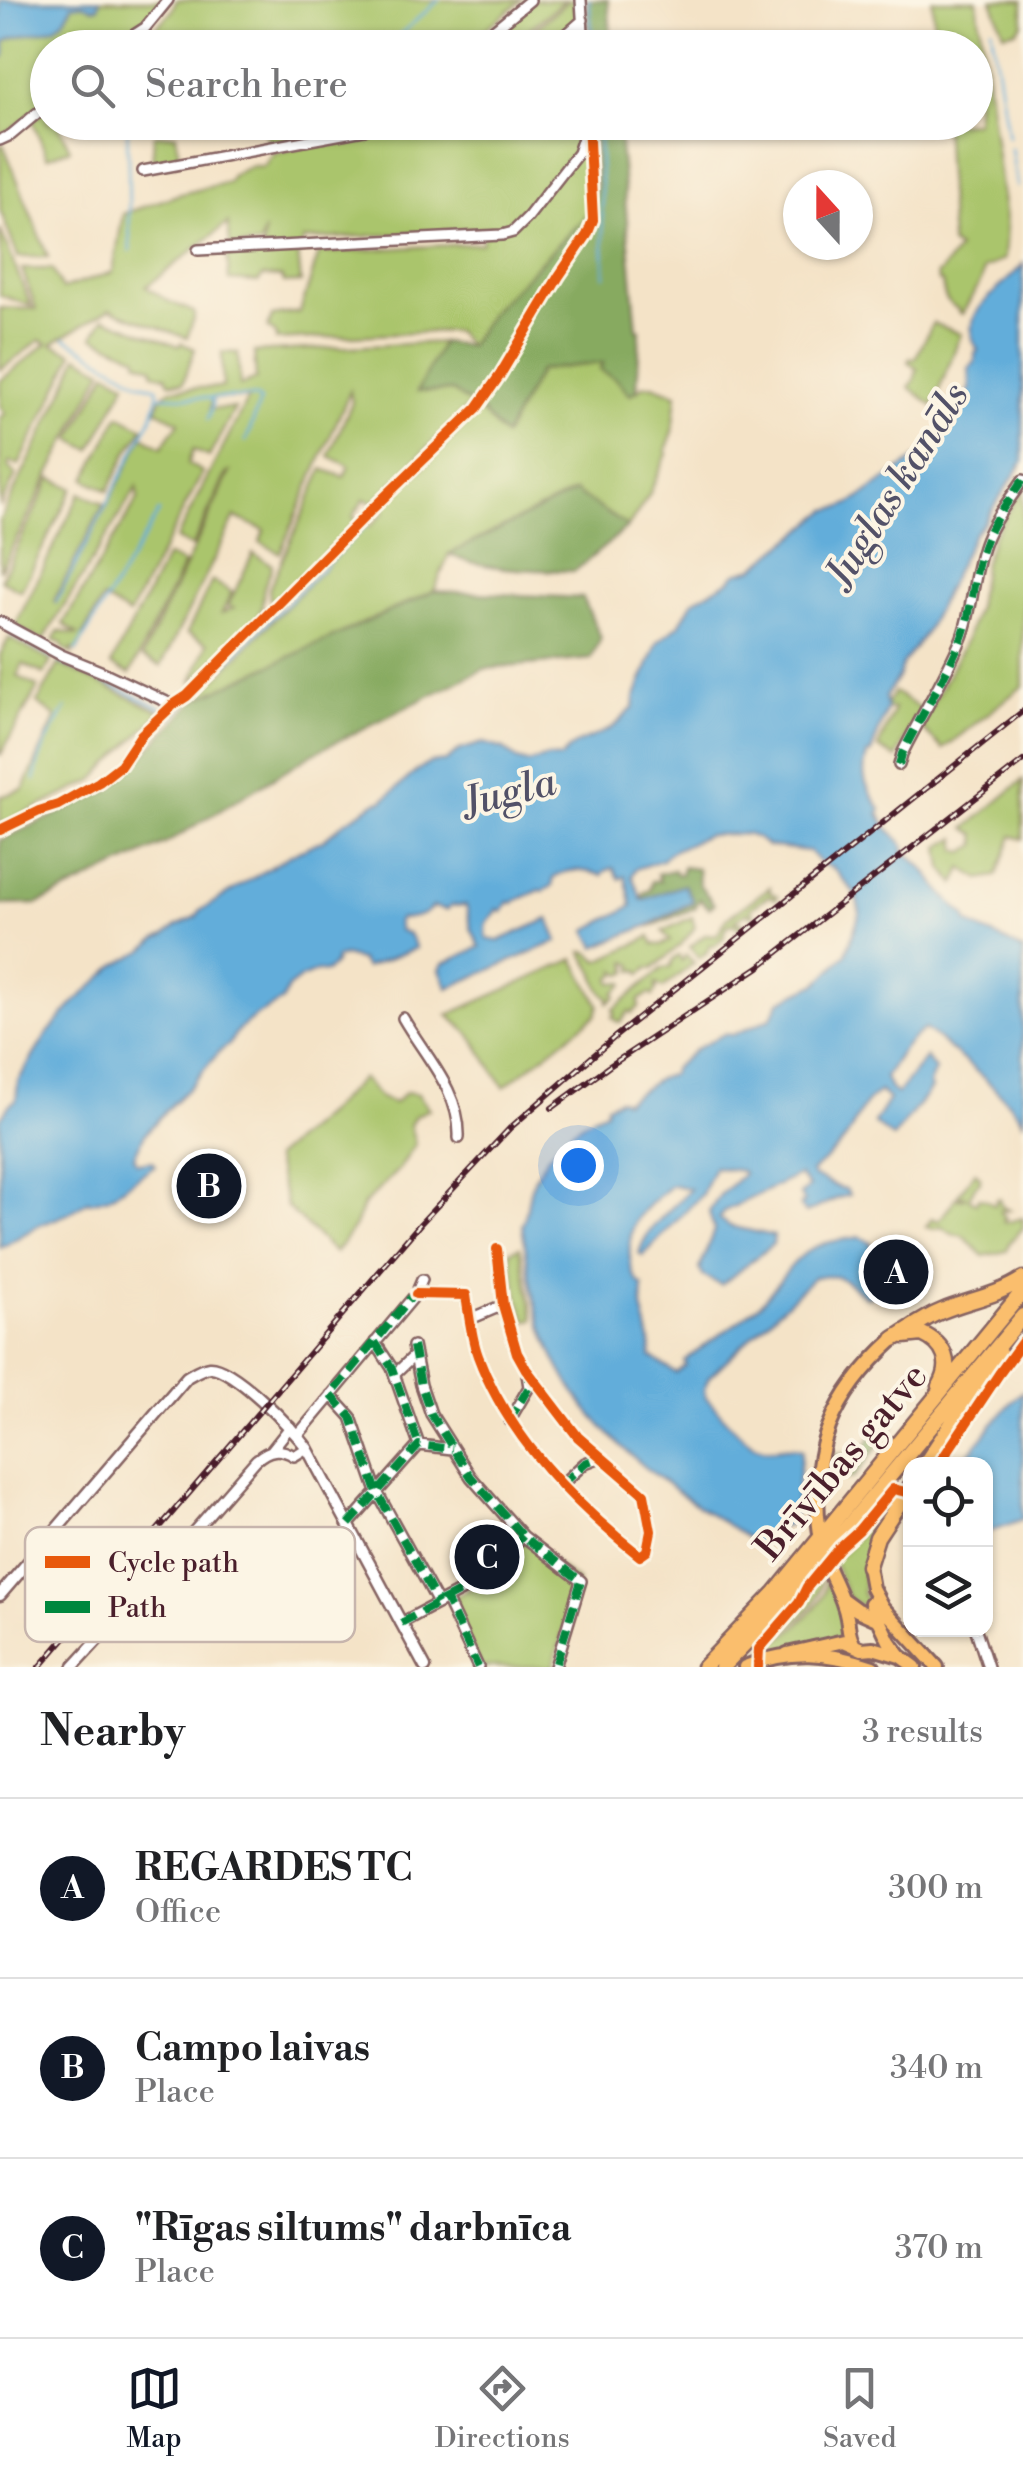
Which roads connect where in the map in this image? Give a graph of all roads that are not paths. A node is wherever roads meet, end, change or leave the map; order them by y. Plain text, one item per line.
1 (168, 0) edge
2 (530, 0) edge
3 (581, 0) edge
4 (583, 20) junction
5 (142, 30) edge
6 (494, 30) edge
7 (572, 30) edge
8 (583, 30) edge
9 (30, 120) edge
10 (0, 140) edge
11 (310, 140) edge
12 (582, 140) edge
13 (589, 140) edge
14 (143, 171) dead end
15 (198, 250) dead end
16 (1023, 480) edge
17 (0, 622) edge
18 (173, 705) junction
19 (899, 765) dead end
20 (0, 830) edge
21 (403, 1018) dead end
22 (459, 1138) dead end
23 (496, 1249) dead end
24 (422, 1280) dead end
25 (1023, 1280) edge
26 (1023, 1291) edge
27 (416, 1294) junction
28 (503, 1305) junction
29 (470, 1320) junction
30 (1018, 1321) edge
31 (894, 1340) junction
32 (375, 1342) junction
33 (526, 1369) junction
34 (394, 1374) junction
35 (331, 1396) junction
36 (922, 1414) junction
37 (509, 1421) junction
38 (294, 1431) junction
39 (583, 1442) junction
40 (419, 1445) junction
41 (307, 1448) junction
42 (452, 1449) junction
43 (270, 1450) junction
44 (601, 1457) junction
45 (930, 1457) edge
46 (585, 1464) junction
47 (562, 1484) junction
48 (377, 1492) junction
49 (903, 1498) edge
50 (348, 1524) junction
51 (58, 1527) edge
52 (198, 1527) edge
53 (350, 1527) edge
54 (820, 1534) dead end
55 (523, 1536) junction
56 (355, 1537) edge
57 (25, 1566) edge
58 (868, 1566) junction
59 (828, 1568) dead end
60 (0, 1595) edge
61 (842, 1599) junction
62 (442, 1601) junction
63 (867, 1614) junction
64 (401, 1623) junction
65 (882, 1626) junction
66 (851, 1636) junction
67 (978, 1637) edge
68 (96, 1642) edge
69 (873, 1648) junction
70 (787, 1654) junction
71 (900, 1656) junction
72 (73, 1667) edge
73 (425, 1667) edge
74 (478, 1667) edge
75 (555, 1667) edge
76 (704, 1667) edge
77 (722, 1667) edge
78 (745, 1667) edge
79 (873, 1667) edge
80 (916, 1667) edge
81 (936, 1667) edge
82 (988, 1667) edge

1 - 5 street
2 - 6 street
3 - 4 street
4 - 7 street
4 - 8 street
9 - 10 street
11 - 14 street
12 - 15 street
13 - 18 street
16 - 19 street
17 - 18 street
18 - 20 street
21 - 22 street
23 - 28 street
24 - 27 street
25 - 31 highway
26 - 36 highway, Brīvības gatve
27 - 29 street
27 - 32 street
28 - 29 street
28 - 33 street
29 - 37 street
30 - 45 highway
30 - 77 highway, Brīvības gatve
31 - 36 highway
31 - 54 main road
32 - 34 street
32 - 35 street
33 - 37 street
33 - 39 street
34 - 40 street
34 - 42 street
35 - 38 street
35 - 48 street
36 - 76 highway, Brīvības gatve
37 - 47 street
38 - 41 street
38 - 43 street
38 - 51 street
39 - 44 street
39 - 46 street
40 - 42 street
40 - 48 street
41 - 43 street
41 - 50 street
42 - 55 street
43 - 52 street
44 - 46 street
44 - 47 street
46 - 47 street
48 - 50 street
48 - 62 street
49 - 58 highway
50 - 53 street
55 - 62 street
55 - 75 street
56 - 64 street
57 - 60 street
58 - 65 main road
58 - 81 main road
59 - 61 main road
61 - 63 main road
61 - 66 main road
62 - 64 street
62 - 74 street
63 - 65 main road
63 - 66 main road
64 - 73 street
65 - 69 main road
65 - 71 main road
66 - 69 main road
66 - 70 main road
67 - 82 street
68 - 72 street
69 - 71 main road
70 - 78 main road
70 - 79 main road
71 - 80 main road

